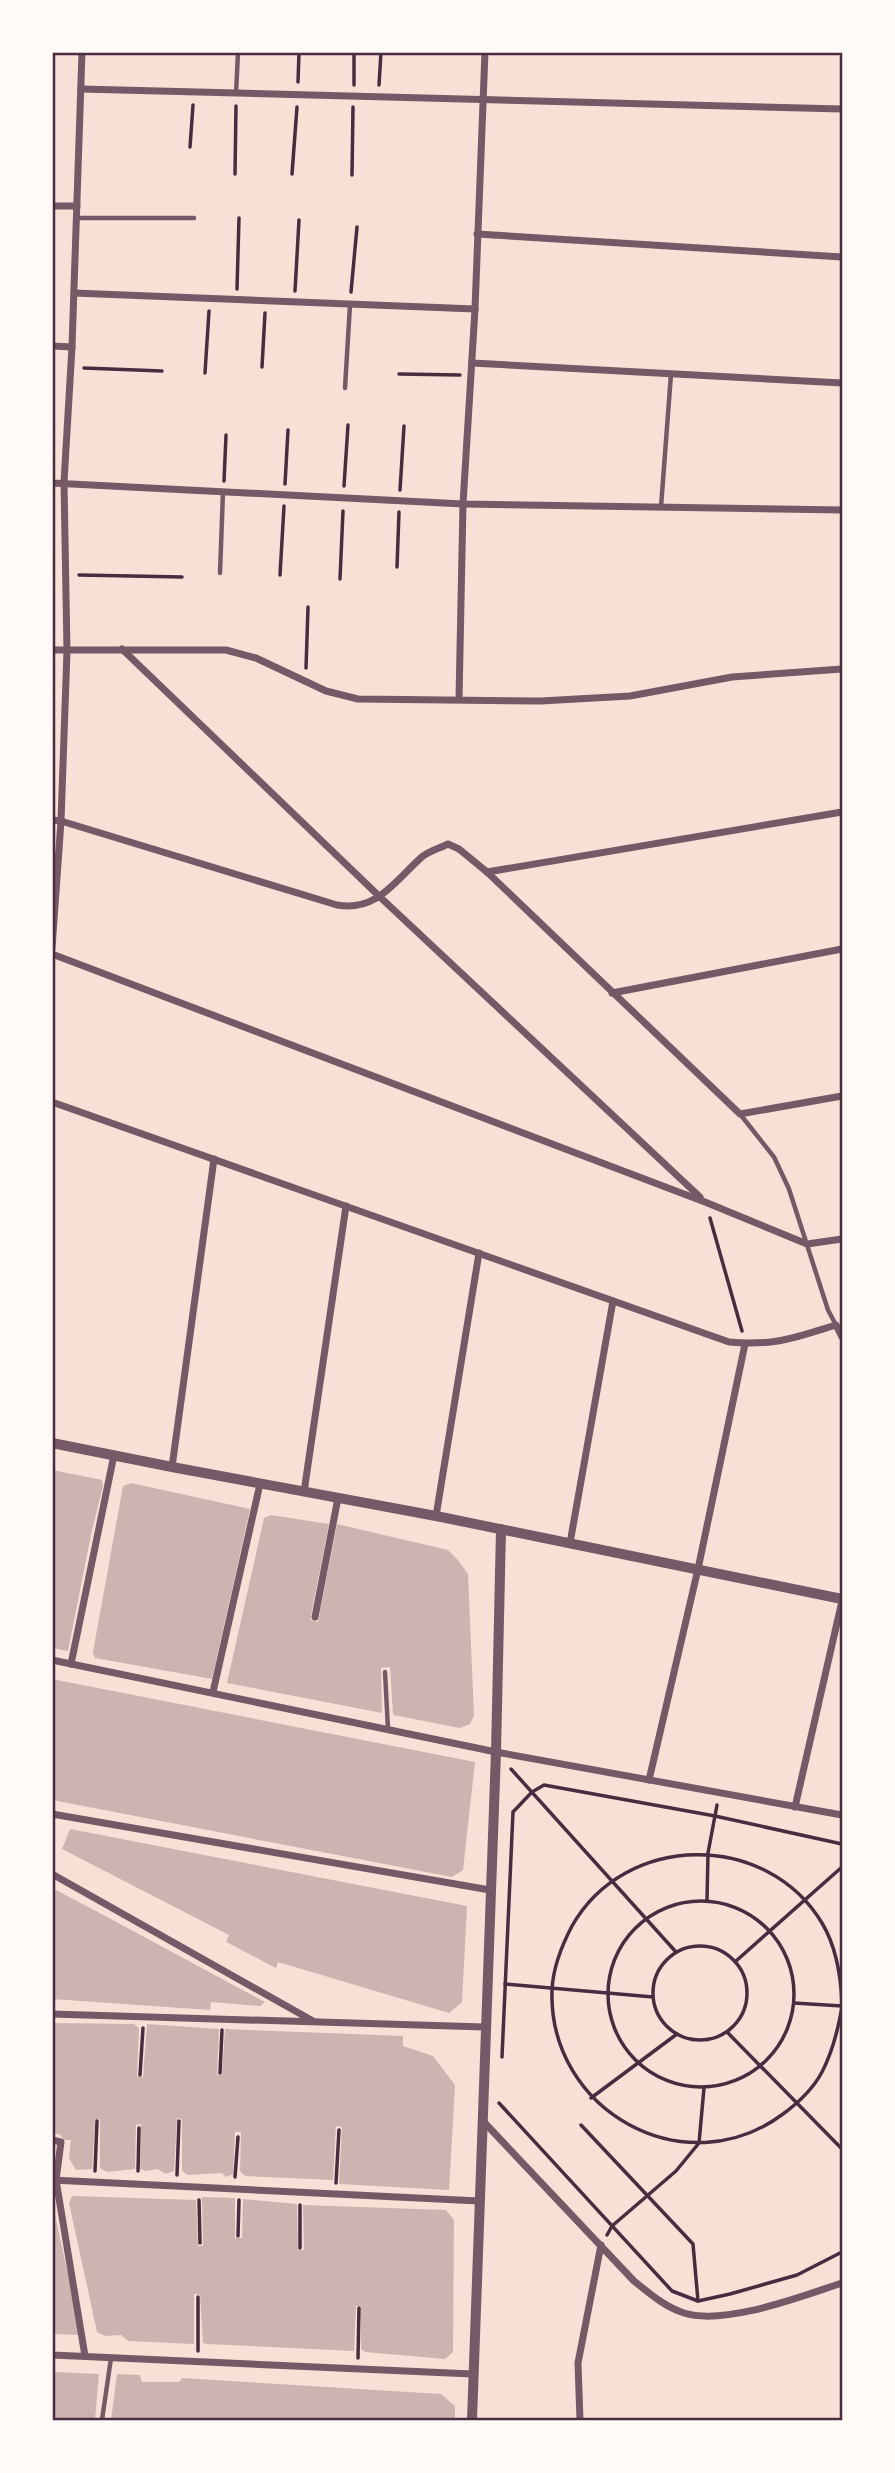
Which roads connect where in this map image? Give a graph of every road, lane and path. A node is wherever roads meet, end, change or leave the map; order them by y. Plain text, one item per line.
1 (82, 52) edge
2 (238, 52) edge
3 (299, 52) edge
4 (355, 52) edge
5 (381, 52) edge
6 (485, 52) edge
7 (81, 89) junction
8 (194, 93) junction
9 (236, 94) junction
10 (298, 96) junction
11 (354, 97) junction
12 (379, 98) junction
13 (483, 101) junction
14 (842, 109) edge
15 (190, 148) dead end
16 (235, 174) dead end
17 (292, 174) dead end
18 (352, 175) dead end
19 (52, 206) edge
20 (77, 206) junction
21 (77, 218) junction
22 (194, 218) dead end
23 (239, 218) dead end
24 (299, 219) dead end
25 (357, 228) dead end
26 (477, 234) junction
27 (842, 257) edge
28 (74, 293) junction
29 (209, 298) junction
30 (237, 299) junction
31 (266, 300) junction
32 (295, 302) junction
33 (350, 304) junction
34 (475, 309) junction
35 (52, 346) edge
36 (72, 347) junction
37 (472, 363) junction
38 (262, 367) dead end
39 (71, 368) junction
40 (162, 371) dead end
41 (205, 373) dead end
42 (399, 374) dead end
43 (671, 374) junction
44 (471, 376) junction
45 (842, 383) edge
46 (345, 388) dead end
47 (226, 435) dead end
48 (64, 482) junction
49 (52, 483) edge
50 (223, 491) junction
51 (463, 504) junction
52 (661, 507) junction
53 (842, 510) edge
54 (220, 573) dead end
55 (66, 575) junction
56 (182, 577) dead end
57 (308, 607) dead end
58 (122, 649) junction
59 (52, 650) edge
60 (67, 651) junction
61 (842, 669) edge
62 (305, 682) junction
63 (460, 699) junction
64 (842, 812) edge
65 (57, 820) edge
66 (487, 872) junction
67 (380, 897) junction
68 (52, 948) edge
69 (842, 949) edge
70 (52, 954) edge
71 (612, 993) junction
72 (842, 1096) edge
73 (52, 1102) edge
74 (740, 1114) junction
75 (214, 1159) junction
76 (705, 1202) junction
77 (346, 1206) junction
78 (842, 1239) edge
79 (807, 1244) junction
80 (479, 1253) junction
81 (612, 1301) junction
82 (836, 1325) junction
83 (842, 1338) edge
84 (745, 1343) junction
85 (52, 1443) edge
86 (114, 1455) junction
87 (172, 1468) junction
88 (260, 1484) junction
89 (304, 1492) junction
90 (338, 1498) junction
91 (436, 1516) junction
92 (501, 1529) junction
93 (570, 1543) junction
94 (698, 1569) junction
95 (842, 1600) edge
96 (315, 1618) dead end
97 (52, 1660) edge
98 (71, 1664) junction
99 (385, 1672) dead end
100 (213, 1692) junction
101 (388, 1729) junction
102 (496, 1752) junction
103 (649, 1780) junction
104 (532, 1792) junction
105 (720, 1793) junction
106 (795, 1807) junction
107 (52, 1814) edge
108 (842, 1815) edge
109 (715, 1816) junction
110 (842, 1844) edge
111 (708, 1853) junction
112 (842, 1867) edge
113 (52, 1874) edge
114 (611, 1881) junction
115 (490, 1890) junction
116 (707, 1900) junction
117 (805, 1900) junction
118 (645, 1919) junction
119 (770, 1931) junction
120 (676, 1952) junction
121 (736, 1961) junction
122 (486, 1982) junction
123 (506, 1984) junction
124 (552, 1988) junction
125 (607, 1992) junction
126 (653, 1997) junction
127 (794, 2003) junction
128 (842, 2006) edge
129 (52, 2014) edge
130 (144, 2018) junction
131 (223, 2020) junction
132 (316, 2023) junction
133 (484, 2027) junction
134 (728, 2033) junction
135 (677, 2034) junction
136 (637, 2063) junction
137 (501, 2064) dead end
138 (761, 2065) junction
139 (220, 2073) dead end
140 (140, 2075) dead end
141 (704, 2088) junction
142 (500, 2090) dead end
143 (591, 2098) junction
144 (798, 2102) junction
145 (481, 2119) junction
146 (97, 2121) dead end
147 (179, 2121) dead end
148 (582, 2125) dead end
149 (139, 2128) dead end
150 (339, 2130) dead end
151 (237, 2137) dead end
152 (52, 2140) edge
153 (699, 2143) junction
154 (842, 2149) edge
155 (54, 2180) edge
156 (95, 2182) junction
157 (138, 2185) junction
158 (176, 2186) junction
159 (199, 2188) junction
160 (237, 2189) junction
161 (300, 2193) junction
162 (335, 2194) junction
163 (647, 2196) junction
164 (479, 2201) junction
165 (612, 2226) junction
166 (239, 2236) dead end
167 (200, 2243) dead end
168 (601, 2245) junction
169 (300, 2248) dead end
170 (842, 2252) edge
171 (842, 2283) edge
172 (198, 2297) dead end
173 (698, 2301) junction
174 (359, 2308) dead end
175 (52, 2355) edge
176 (85, 2356) junction
177 (111, 2358) junction
178 (198, 2362) junction
179 (357, 2369) junction
180 (472, 2374) junction
181 (102, 2420) edge
182 (472, 2420) edge
183 (580, 2420) edge

1 - 7 street
2 - 9 lane
3 - 10 path
4 - 11 path
5 - 12 path
6 - 13 street
7 - 8 street
7 - 20 street
8 - 9 street
8 - 15 path
9 - 10 street
9 - 16 path
10 - 11 street
10 - 17 path
11 - 12 street
11 - 18 path
12 - 13 street
13 - 14 street
13 - 26 street
19 - 20 street
20 - 21 street
21 - 22 lane
21 - 28 street
23 - 30 path
24 - 32 path
25 - 33 path
26 - 27 street
26 - 34 street
28 - 29 street
28 - 36 street
29 - 30 street
29 - 41 path
30 - 31 street
31 - 32 street
31 - 38 path
32 - 33 street
33 - 34 street
33 - 46 lane
34 - 37 street
35 - 36 street
36 - 39 street
37 - 43 street
37 - 44 street
39 - 40 path
39 - 48 street
42 - 44 path
43 - 45 street
43 - 52 lane
44 - 51 street
47 - 50 path
48 - 49 street
48 - 50 street
48 - 55 street
50 - 51 street
50 - 54 lane
51 - 52 street
51 - 63 street
52 - 53 street
55 - 56 path
55 - 60 street
57 - 62 path
58 - 60 street
58 - 62 street
58 - 67 street
59 - 60 street
60 - 65 street
61 - 63 street
62 - 63 street
64 - 66 street
65 - 67 street
65 - 68 street
66 - 67 street
66 - 71 street
67 - 76 street
69 - 71 street
70 - 76 street
71 - 74 street
72 - 74 street
73 - 75 street
74 - 79 lane
75 - 77 street
75 - 87 street
76 - 79 street
76 - 84 path
77 - 80 street
77 - 89 street
78 - 79 street
79 - 82 lane
80 - 81 street
80 - 91 street
81 - 84 street
81 - 93 street
82 - 83 street
82 - 84 street
84 - 94 street
85 - 86 street
86 - 87 street
86 - 98 street
87 - 88 street
88 - 89 street
88 - 100 street
89 - 90 street
90 - 91 street
90 - 96 street
91 - 92 street
92 - 93 street
92 - 102 street
93 - 94 street
94 - 95 street
94 - 103 street
95 - 106 street
97 - 98 street
98 - 100 street
99 - 101 lane
100 - 101 street
101 - 102 street
102 - 103 street
102 - 104 path
102 - 115 street
103 - 105 street
104 - 109 path
104 - 114 path
104 - 123 path
105 - 106 street
105 - 109 path
106 - 108 street
107 - 115 street
109 - 110 path
109 - 111 path
111 - 114 path
111 - 116 path
111 - 117 path
112 - 117 path
113 - 132 street
114 - 118 path
114 - 124 path
115 - 122 street
116 - 118 path
116 - 119 path
117 - 119 path
117 - 128 path
118 - 120 path
118 - 125 path
119 - 121 path
119 - 127 path
120 - 121 path
120 - 126 path
121 - 134 path
122 - 123 path
122 - 133 street
123 - 124 path
123 - 137 path
124 - 125 path
124 - 143 path
125 - 126 path
125 - 136 path
126 - 135 path
127 - 128 path
127 - 138 path
128 - 144 path
129 - 130 street
130 - 131 street
130 - 140 path
131 - 132 street
131 - 139 path
132 - 133 street
133 - 145 street
134 - 135 path
134 - 138 path
135 - 136 path
136 - 141 path
136 - 143 path
138 - 141 path
138 - 144 path
141 - 153 path
142 - 165 path
143 - 153 path
144 - 153 path
144 - 154 path
145 - 164 street
145 - 168 street
146 - 156 path
147 - 158 path
148 - 163 path
149 - 157 path
150 - 162 path
151 - 160 path
152 - 155 street
153 - 163 path
155 - 156 street
155 - 176 street
156 - 157 street
157 - 158 street
158 - 159 street
159 - 160 street
159 - 167 path
160 - 161 street
160 - 166 path
161 - 162 street
161 - 169 path
162 - 164 street
163 - 165 path
163 - 173 path
164 - 180 street
165 - 168 path
165 - 173 path
168 - 171 street
168 - 183 street
170 - 173 path
172 - 178 path
174 - 179 path
175 - 176 street
176 - 177 street
177 - 178 street
177 - 181 lane
178 - 179 street
179 - 180 street
180 - 182 street

